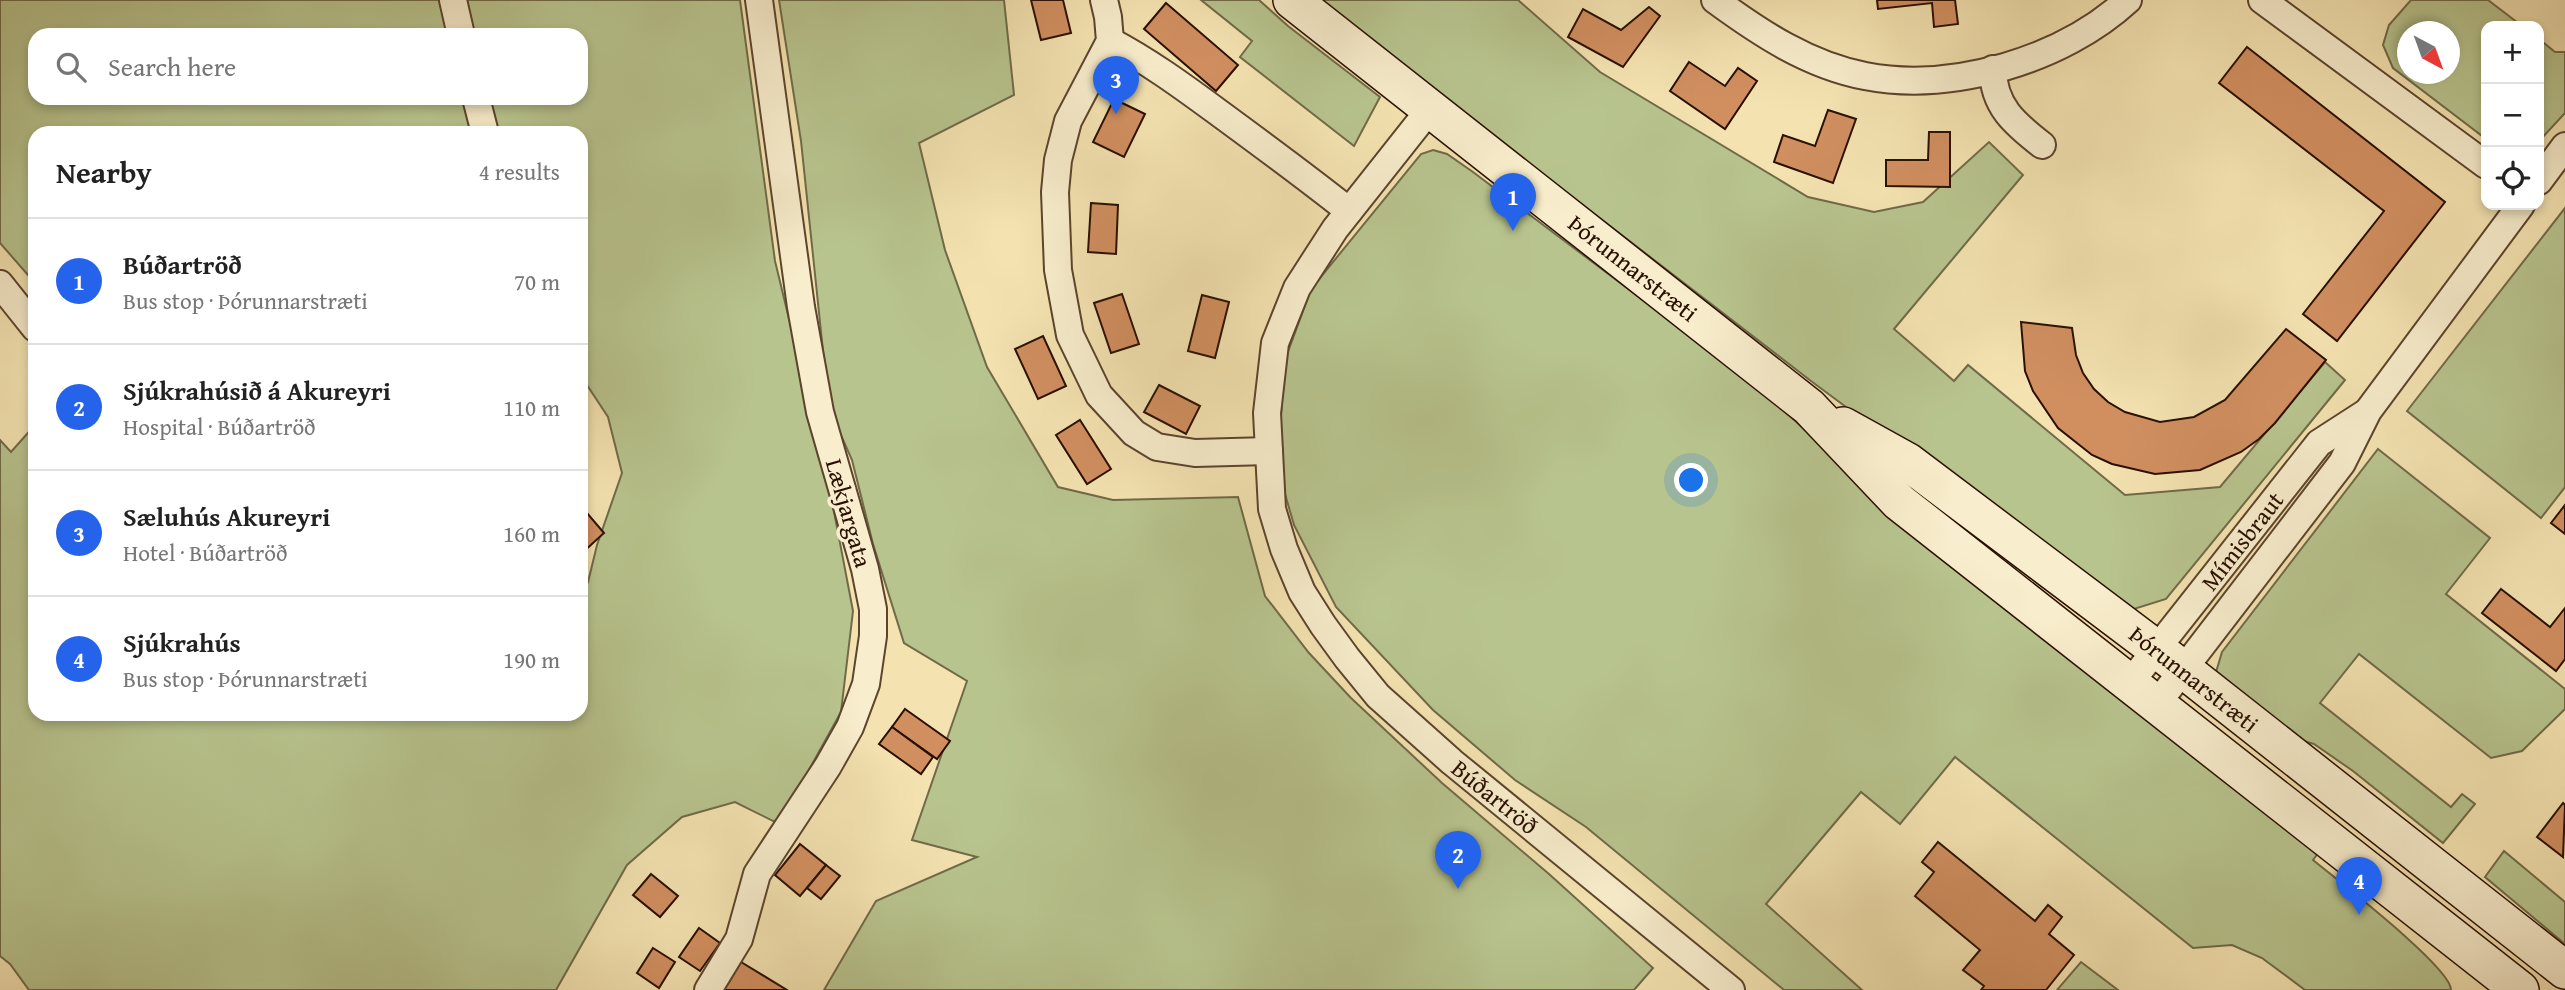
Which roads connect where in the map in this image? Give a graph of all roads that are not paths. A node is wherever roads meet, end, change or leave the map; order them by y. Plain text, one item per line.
1 (453, 0) edge
2 (759, 0) edge
3 (1104, 0) edge
4 (1292, 0) edge
5 (1715, 0) edge
6 (2127, 0) edge
7 (2262, 0) edge
8 (459, 28) edge
9 (1110, 41) junction
10 (1993, 69) junction
11 (478, 105) edge
12 (1430, 109) junction
13 (483, 126) edge
14 (2042, 145) dead end
15 (2565, 146) edge
16 (2481, 161) edge
17 (2544, 174) edge
18 (2517, 210) edge
19 (1349, 212) junction
20 (0, 284) edge
21 (28, 319) edge
22 (1809, 407) junction
23 (1269, 451) junction
24 (2170, 660) junction
25 (2143, 694) junction
26 (2532, 944) junction
27 (2565, 970) edge
28 (2506, 986) edge
29 (708, 990) edge
30 (1731, 990) edge

1 - 8 street
2 - 29 street, Lækjargata
3 - 9 street
4 - 12 street, Þórunnarstræti
5 - 10 street
6 - 10 street
7 - 16 street
9 - 19 street
9 - 23 street
10 - 14 street
11 - 13 street
12 - 19 street, Búðartröð
12 - 22 street, Þórunnarstræti
15 - 17 street
18 - 24 street, Mímisbraut
19 - 23 street, Búðartröð
20 - 21 street
22 - 24 street, Þórunnarstræti
22 - 25 street, Þórunnarstræti
23 - 30 street, Búðartröð
24 - 25 street, Mímisbraut
24 - 26 street, Þórunnarstræti
25 - 28 street, Þórunnarstræti
26 - 27 street, Þórunnarstræti
26 - 28 street

